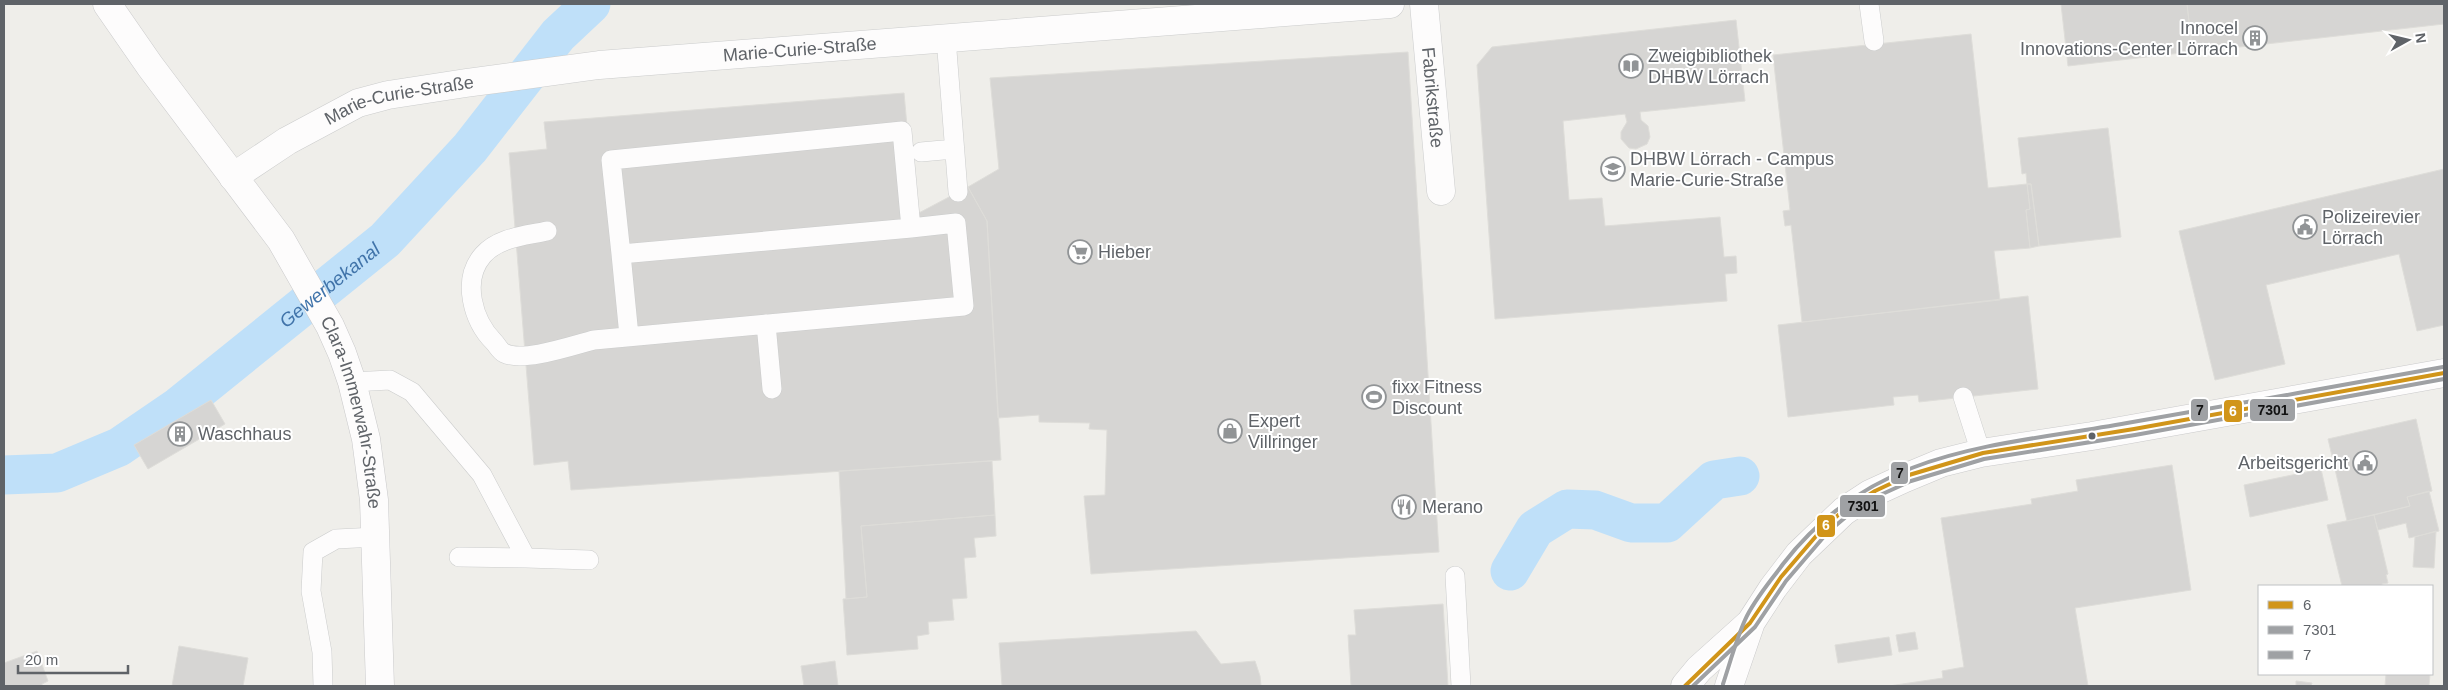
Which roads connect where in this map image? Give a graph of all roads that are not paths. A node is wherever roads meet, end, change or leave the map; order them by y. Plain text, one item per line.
1 (107, 4) edge
2 (1390, 4) edge
3 (1424, 4) edge
4 (1869, 4) edge
5 (946, 38) junction
6 (1874, 41) dead end
7 (954, 149) junction
8 (921, 152) dead end
9 (233, 177) junction
10 (1441, 191) dead end
11 (958, 192) dead end
12 (911, 228) junction
13 (547, 231) dead end
14 (620, 254) junction
15 (766, 324) junction
16 (629, 336) junction
17 (2444, 374) edge
18 (352, 382) junction
19 (772, 389) dead end
20 (1963, 397) dead end
21 (1981, 453) junction
22 (376, 537) junction
23 (459, 557) dead end
24 (526, 558) junction
25 (589, 560) dead end
26 (1455, 576) dead end
27 (1751, 622) junction
28 (379, 685) edge
29 (323, 686) edge
30 (1461, 686) edge
31 (1685, 686) edge
32 (1729, 686) edge

1 - 9 street, Clara-Immerwahr-Straße
2 - 5 street, Marie-Curie-Straße
3 - 10 street, Fabrikstraße
4 - 6 lane
5 - 7 lane
5 - 9 street, Marie-Curie-Straße
7 - 8 lane
7 - 11 lane
9 - 18 street, Clara-Immerwahr-Straße
12 - 14 lane
12 - 14 lane
12 - 15 lane
13 - 16 lane
14 - 16 lane
15 - 16 lane
15 - 19 lane
17 - 21 street
18 - 22 street, Clara-Immerwahr-Straße
18 - 24 lane
20 - 21 lane
21 - 27 street
22 - 28 street, Clara-Immerwahr-Straße
22 - 29 lane
23 - 24 lane
24 - 25 lane
26 - 30 lane
27 - 31 street
27 - 32 street

